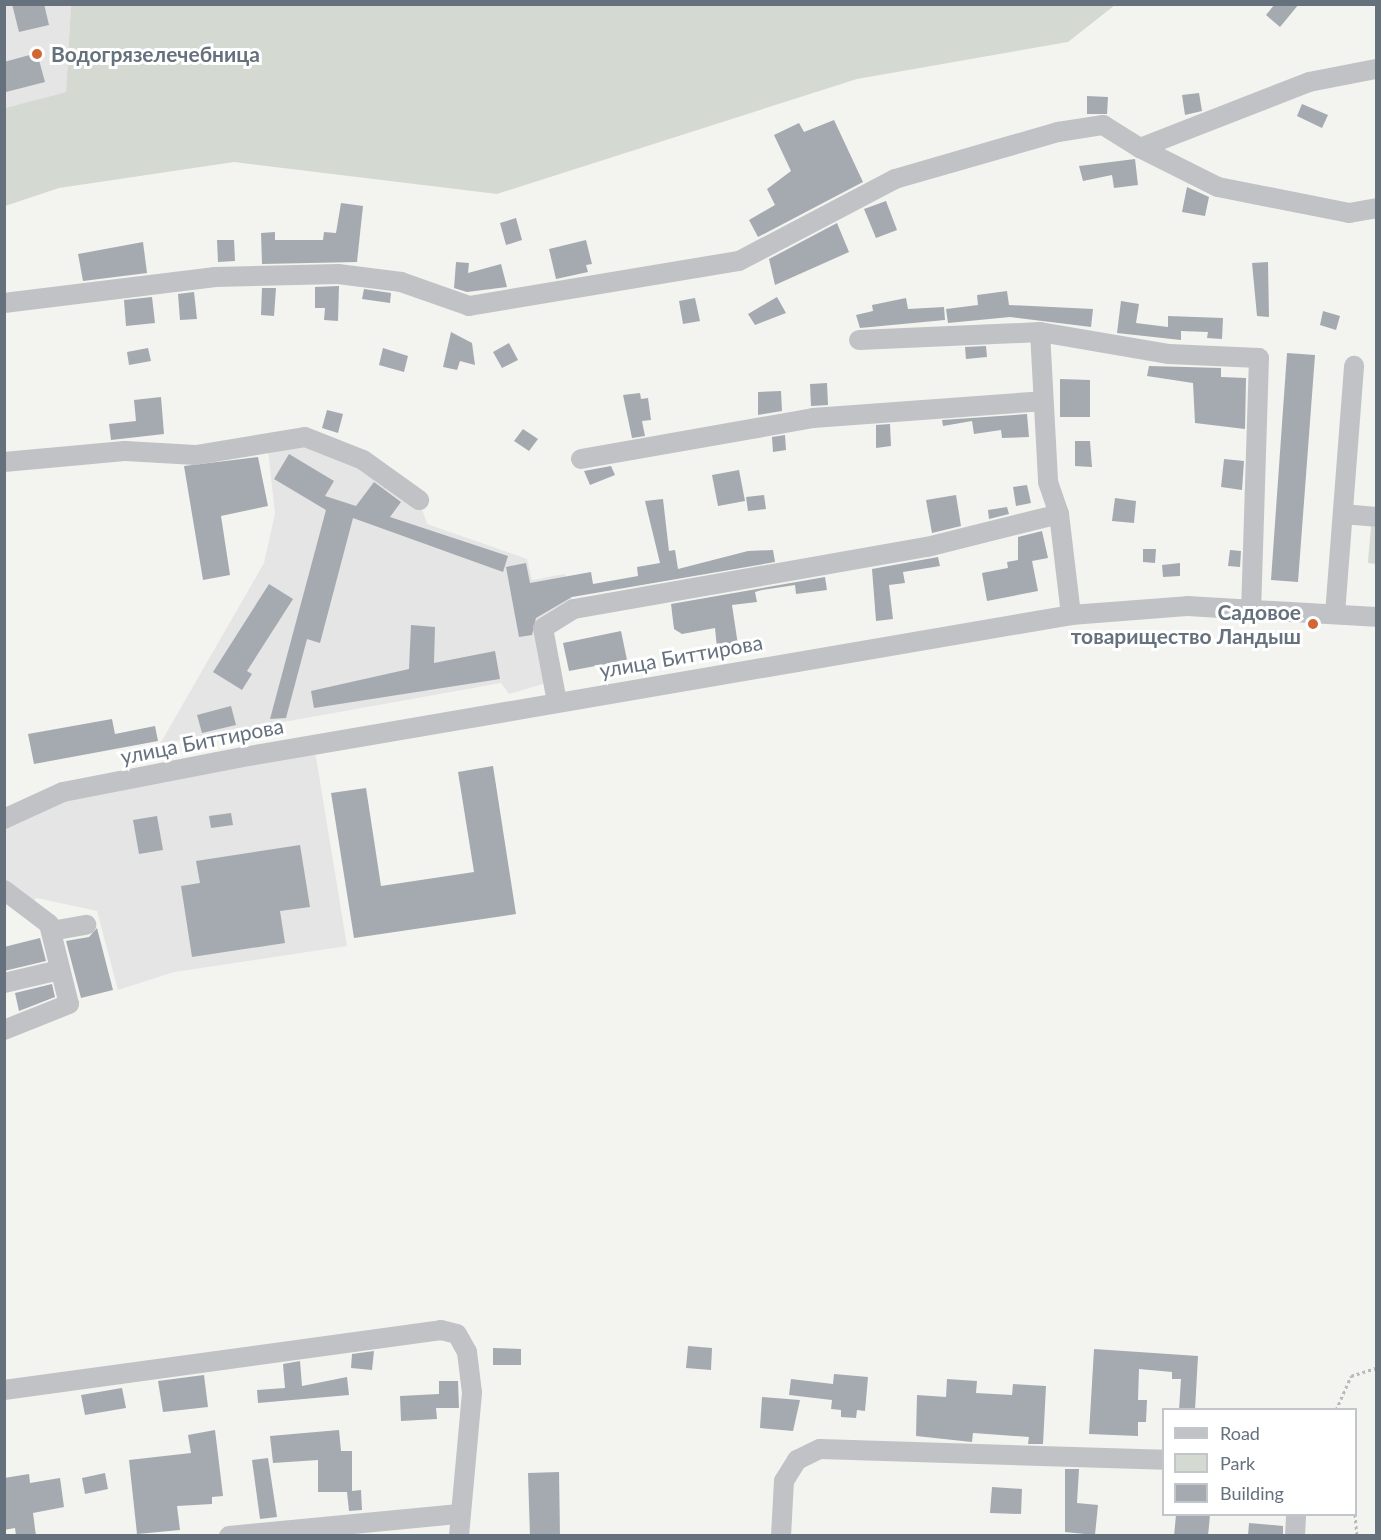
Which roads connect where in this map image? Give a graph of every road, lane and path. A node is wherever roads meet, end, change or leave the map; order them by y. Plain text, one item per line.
1 (1377, 69) edge
2 (1140, 148) junction
3 (1377, 208) edge
4 (4, 303) edge
5 (1040, 332) junction
6 (859, 340) dead end
7 (1354, 366) dead end
8 (1041, 400) junction
9 (581, 459) dead end
10 (4, 462) edge
11 (419, 500) dead end
12 (1059, 514) junction
13 (1343, 514) junction
14 (1377, 517) edge
15 (1251, 607) junction
16 (1335, 614) junction
17 (1071, 615) junction
18 (1377, 617) edge
19 (557, 702) junction
20 (4, 819) edge
21 (4, 890) edge
22 (86, 925) dead end
23 (51, 931) junction
24 (60, 970) junction
25 (4, 983) edge
26 (6, 1025) edge
27 (1377, 1368) edge
28 (4, 1390) edge
29 (1337, 1408) edge
30 (1162, 1460) edge
31 (459, 1514) junction
32 (1296, 1516) edge
33 (1355, 1516) edge
34 (229, 1536) edge
35 (459, 1536) edge
36 (781, 1536) edge
37 (1295, 1536) edge
38 (1357, 1536) edge

1 - 2 street
2 - 3 street
2 - 4 street
5 - 6 street
5 - 8 street
5 - 15 street
7 - 13 street
8 - 9 street
8 - 12 street
10 - 11 street
12 - 17 street
12 - 19 street
13 - 14 street
13 - 16 street
15 - 16 street, улица Биттирова
15 - 17 street, улица Биттирова
16 - 18 street, улица Биттирова
17 - 19 street, улица Биттирова
19 - 20 street, улица Биттирова
21 - 23 street
22 - 23 street
23 - 24 street
24 - 25 street
24 - 26 street
27 - 29 path
28 - 31 street
30 - 36 street
31 - 34 street
31 - 35 street
32 - 37 street
33 - 38 path

